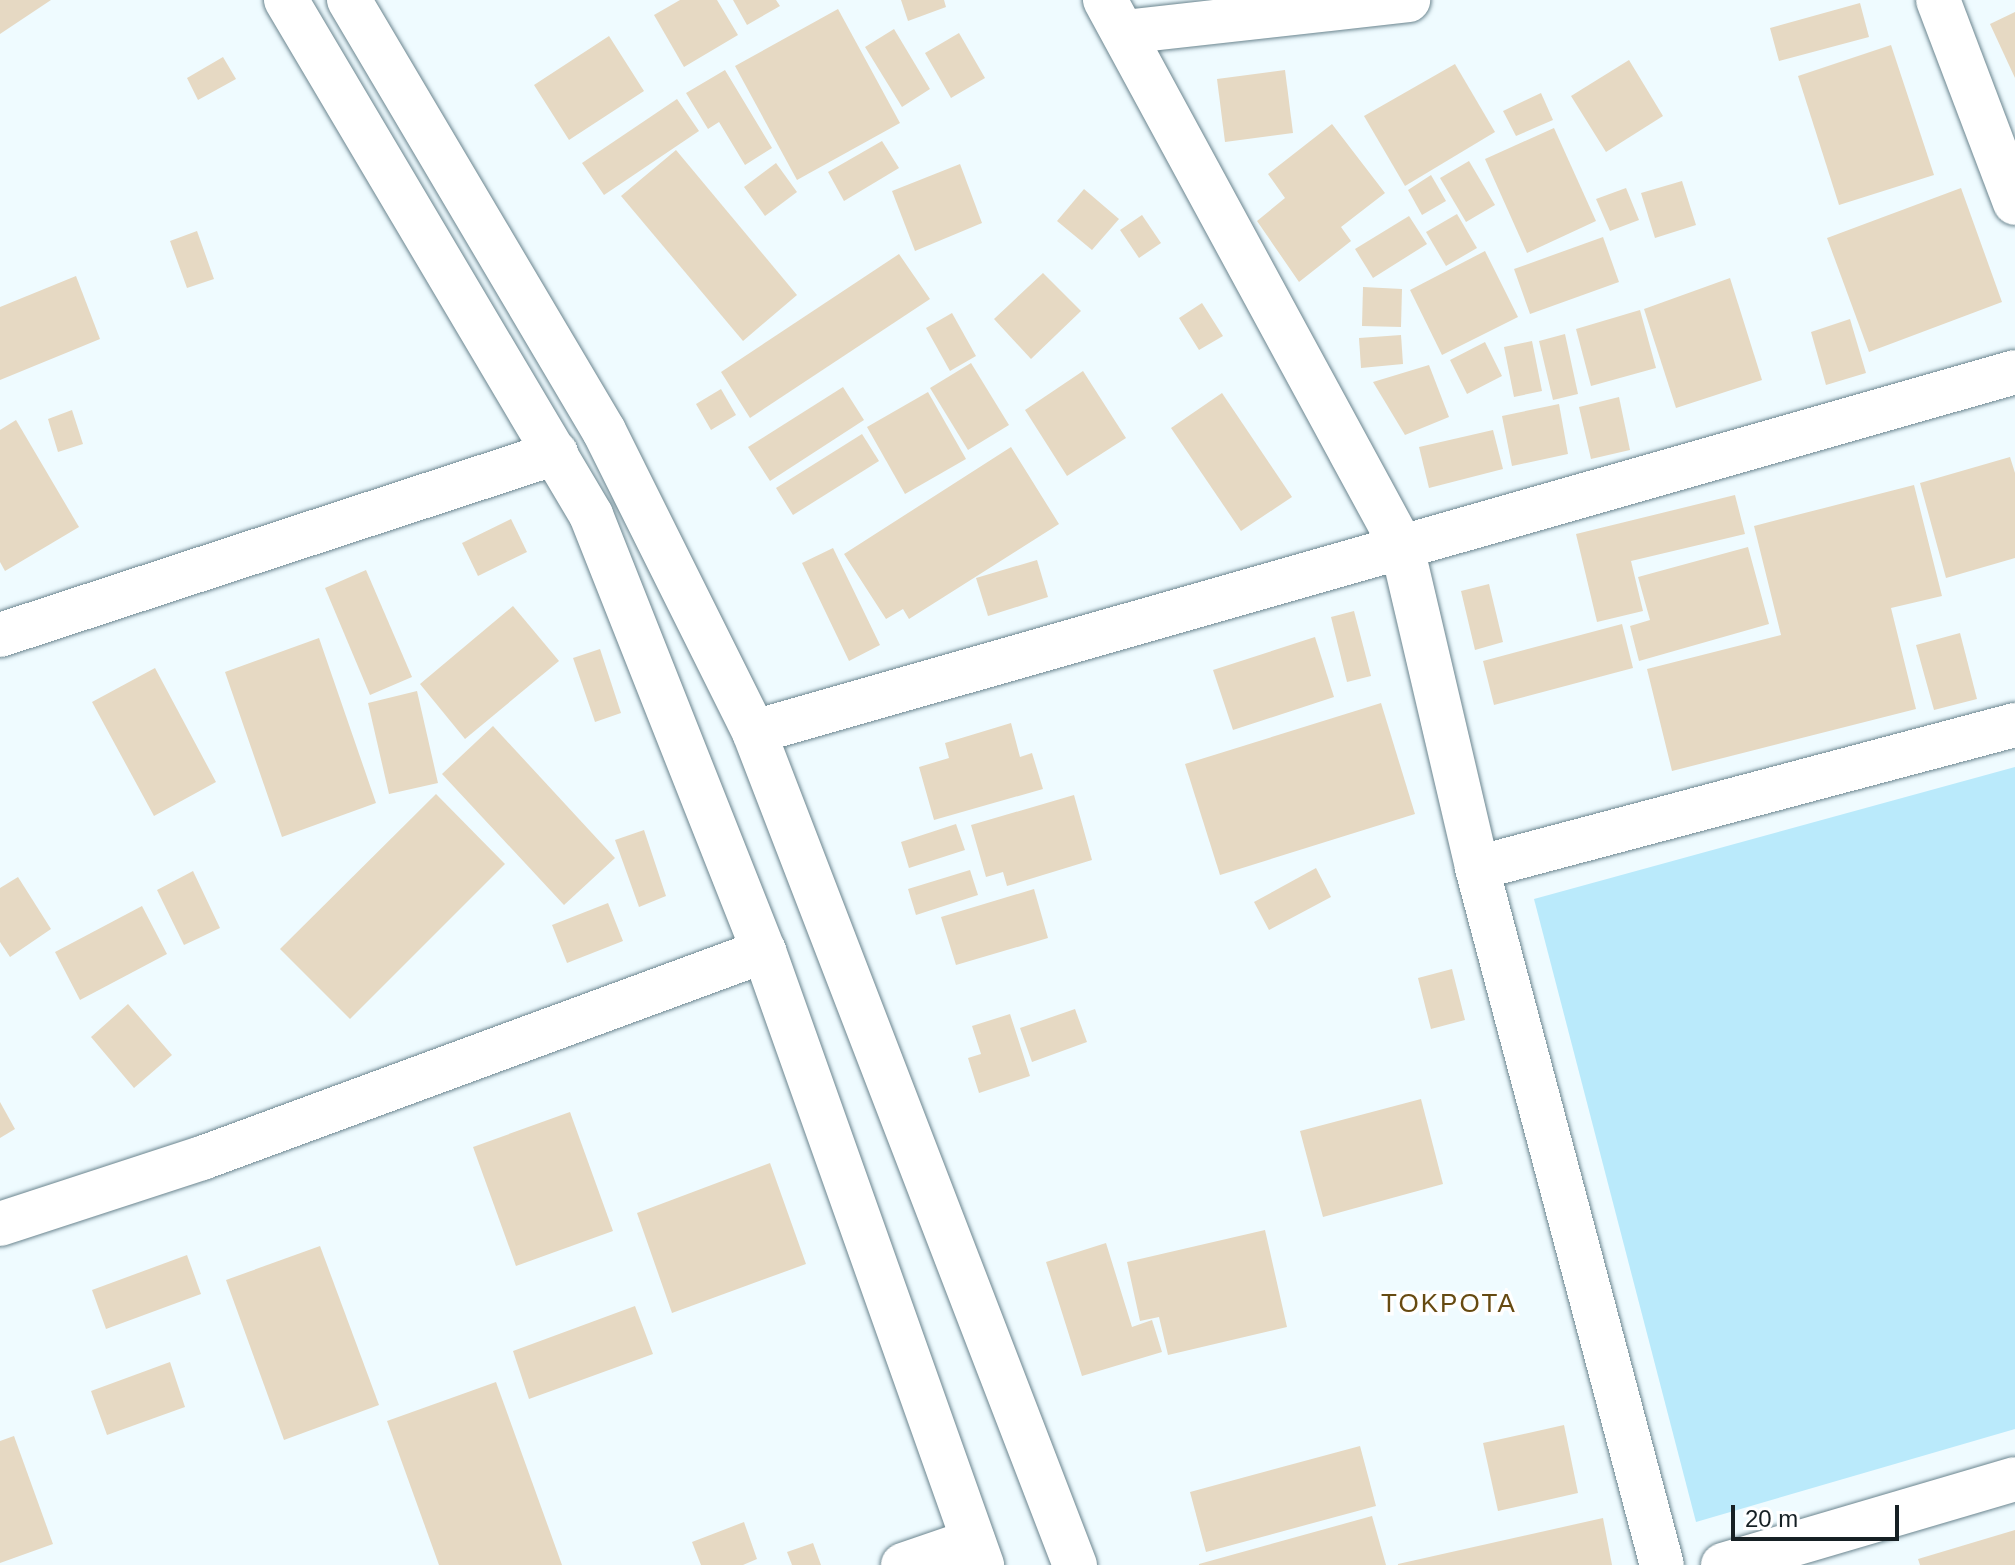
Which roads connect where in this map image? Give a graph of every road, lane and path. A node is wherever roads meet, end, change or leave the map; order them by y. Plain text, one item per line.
1 (286, 0) edge
2 (349, 0) edge
3 (1408, 0) edge
4 (1938, 0) edge
5 (1115, 16) edge
6 (2015, 203) edge
7 (2015, 372) edge
8 (556, 453) junction
9 (1402, 547) junction
10 (0, 635) edge
11 (2015, 725) edge
12 (754, 732) junction
13 (1477, 868) junction
14 (764, 951) junction
15 (0, 1224) edge
16 (2015, 1479) edge
17 (978, 1553) edge
18 (903, 1565) edge
19 (1075, 1565) edge
20 (1662, 1565) edge
21 (1723, 1565) edge

1 - 8 street
2 - 12 street
3 - 5 street
4 - 6 street
5 - 9 street
7 - 9 street
8 - 10 street
8 - 14 street
9 - 12 street
9 - 13 street
11 - 13 street
12 - 19 street
13 - 20 street
14 - 15 street
14 - 17 street
16 - 21 street
17 - 18 street

